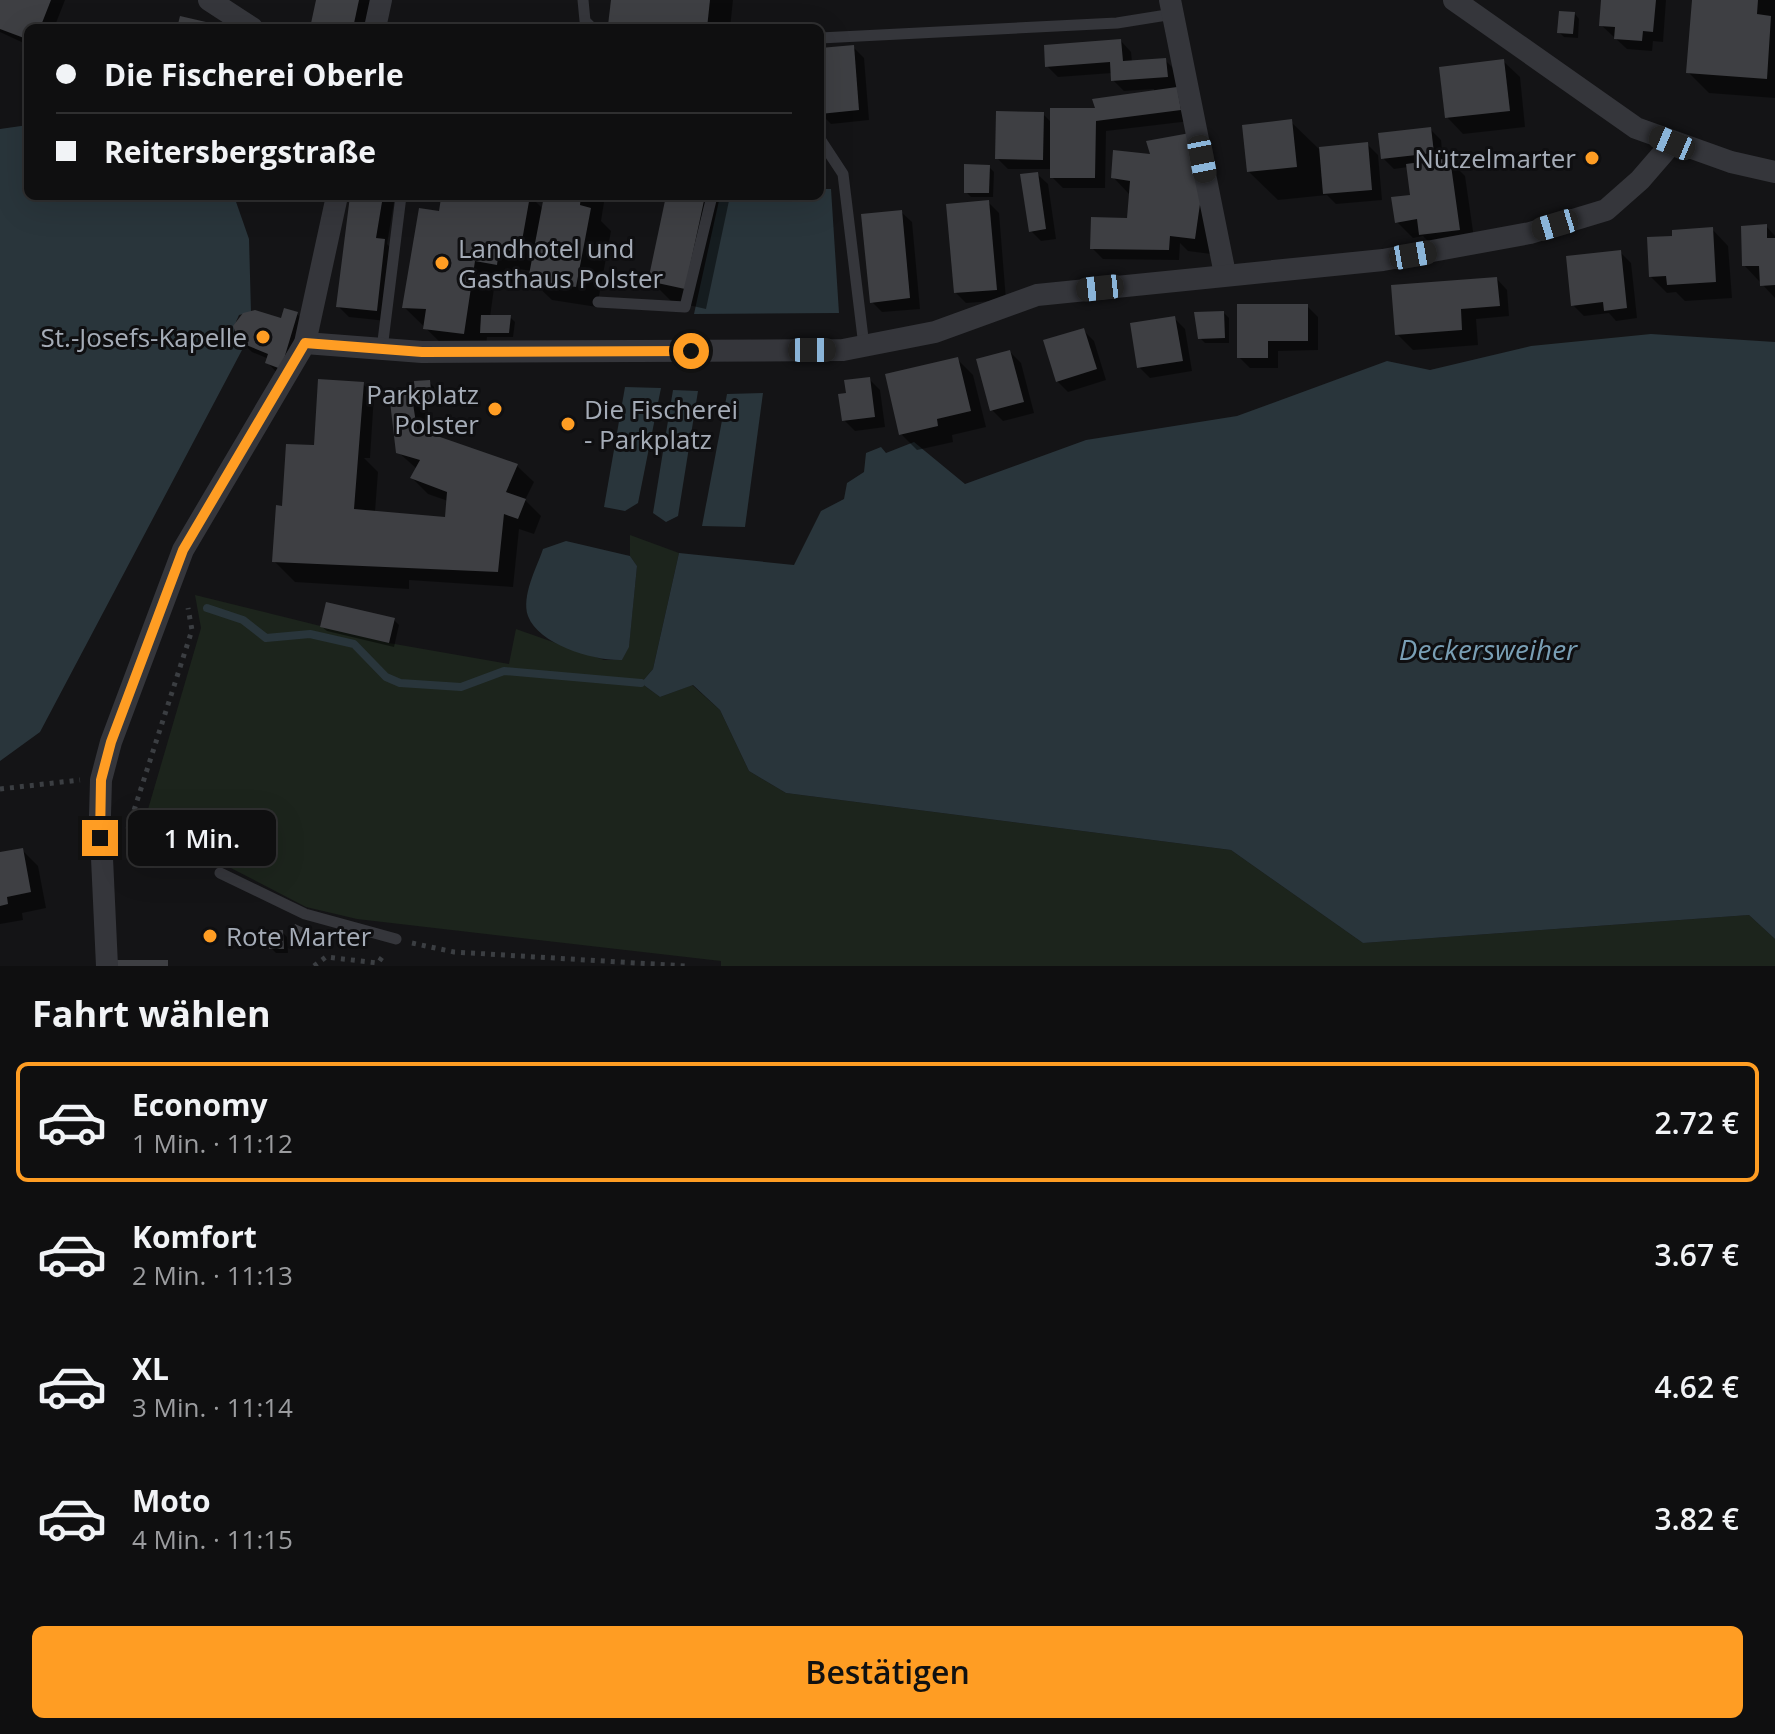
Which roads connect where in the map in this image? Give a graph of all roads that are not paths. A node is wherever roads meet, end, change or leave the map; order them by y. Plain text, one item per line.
1 (209, 0) edge
2 (381, 0) edge
3 (583, 0) edge
4 (1454, 0) edge
5 (1171, 7) edge
6 (246, 24) edge
7 (376, 24) edge
8 (588, 24) edge
9 (824, 38) edge
10 (1672, 143) junction
11 (824, 145) edge
12 (1775, 172) edge
13 (336, 200) edge
14 (401, 200) edge
15 (711, 200) edge
16 (1225, 274) junction
17 (598, 302) dead end
18 (305, 343) junction
19 (864, 346) junction
20 (382, 349) junction
21 (220, 873) road end
22 (396, 939) road end
23 (107, 966) edge

1 - 6 street
2 - 7 street
3 - 8 lane
4 - 10 street
5 - 9 lane
5 - 16 street
10 - 12 street
10 - 16 street
11 - 19 lane
13 - 18 street
14 - 20 lane
15 - 17 lane
16 - 19 street
18 - 20 street
18 - 23 street
19 - 20 street
21 - 22 lane

